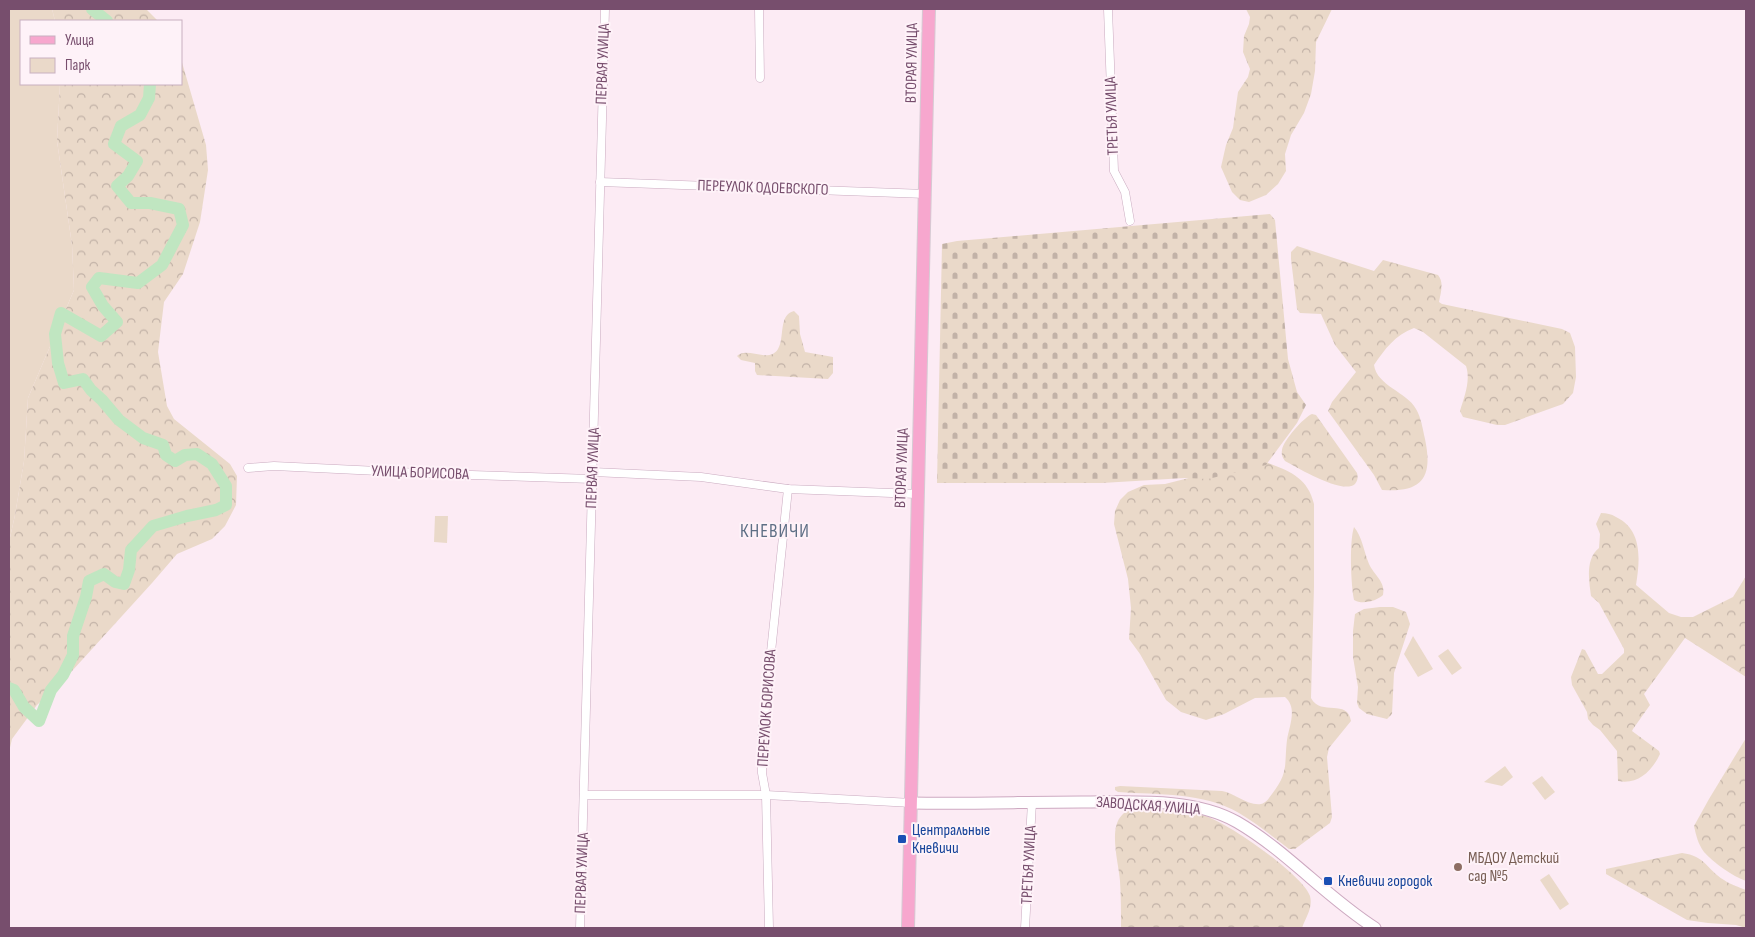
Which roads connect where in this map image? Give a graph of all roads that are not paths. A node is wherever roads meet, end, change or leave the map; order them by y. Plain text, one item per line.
1 (605, 9) edge
2 (759, 9) edge
3 (929, 9) edge
4 (1108, 9) edge
5 (760, 78) dead end
6 (600, 182) junction
7 (926, 194) junction
8 (1130, 221) dead end
9 (248, 468) dead end
10 (592, 475) junction
11 (788, 489) junction
12 (917, 494) junction
13 (584, 795) junction
14 (766, 795) junction
15 (1032, 802) junction
16 (912, 803) junction
17 (580, 928) edge
18 (769, 928) edge
19 (908, 928) edge
20 (1025, 928) edge
21 (1375, 928) edge

1 - 6 street, ПЕРВАЯ УЛИЦА
2 - 5 street
3 - 7 main road, ВТОРАЯ УЛИЦА
4 - 8 street, ТРЕТЬЯ УЛИЦА
6 - 7 street, ПЕРЕУЛОК ОДОЕВСКОГО
6 - 10 street, ПЕРВАЯ УЛИЦА
7 - 12 main road, ВТОРАЯ УЛИЦА
9 - 10 street, УЛИЦА БОРИСОВА
10 - 11 street
10 - 13 street, ПЕРВАЯ УЛИЦА
11 - 12 street
11 - 14 street, ПЕРЕУЛОК БОРИСОВА
12 - 16 main road, ВТОРАЯ УЛИЦА
13 - 14 street
13 - 17 street, ПЕРВАЯ УЛИЦА
14 - 16 street
14 - 18 street, ПЕРЕУЛОК БОРИСОВА
15 - 16 street, ЗАВОДСКАЯ УЛИЦА
15 - 20 street, ТРЕТЬЯ УЛИЦА
15 - 21 street, ЗАВОДСКАЯ УЛИЦА
16 - 19 main road, ВТОРАЯ УЛИЦА

